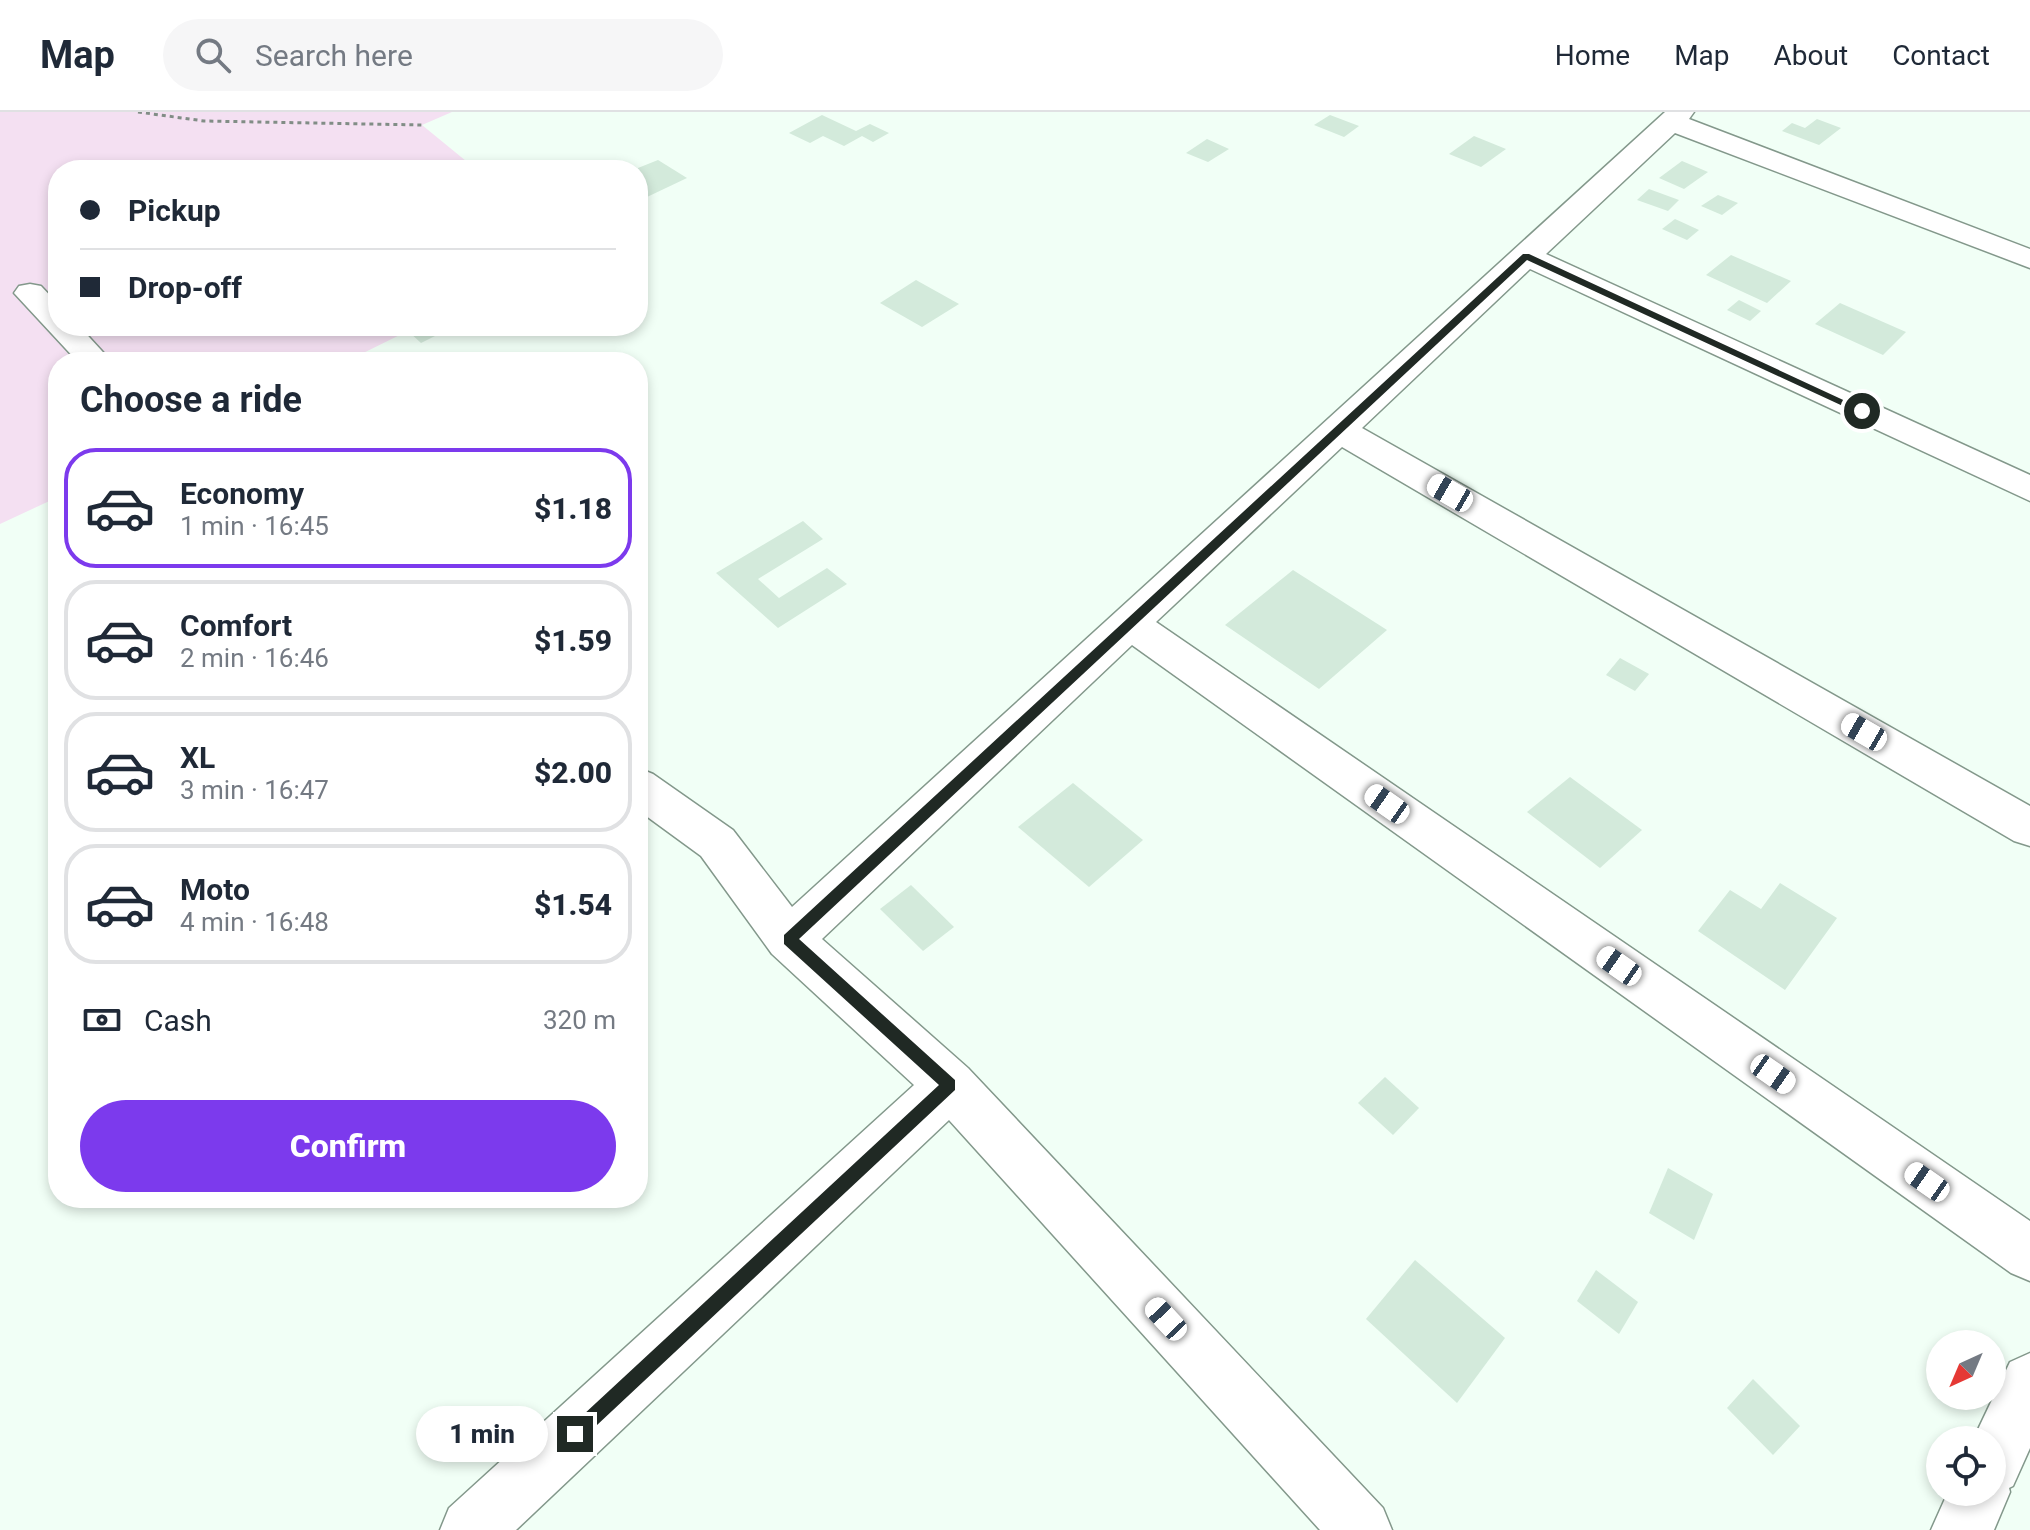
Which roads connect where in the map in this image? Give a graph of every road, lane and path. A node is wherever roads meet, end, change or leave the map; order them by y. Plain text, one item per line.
1 (138, 112) edge
2 (1676, 117) edge
3 (422, 125) dead end
4 (1526, 256) junction
5 (2030, 259) edge
6 (30, 293) dead end
7 (48, 312) edge
8 (71, 336) edge
9 (87, 352) edge
10 (1339, 430) junction
11 (2030, 489) edge
12 (1130, 624) junction
13 (648, 793) edge
14 (2030, 828) edge
15 (789, 939) junction
16 (950, 1085) junction
17 (2030, 1254) edge
18 (2030, 1382) edge
19 (2006, 1434) edge
20 (1973, 1506) edge
21 (480, 1527) edge
22 (1361, 1530) edge
23 (1962, 1530) edge

1 - 3 path
2 - 4 street
2 - 5 street
4 - 10 street
4 - 11 street
6 - 7 street
8 - 9 street
10 - 12 street
10 - 14 street
12 - 15 street
12 - 17 street
13 - 15 street
15 - 16 street
16 - 21 street
16 - 22 street
18 - 19 street
20 - 23 street

